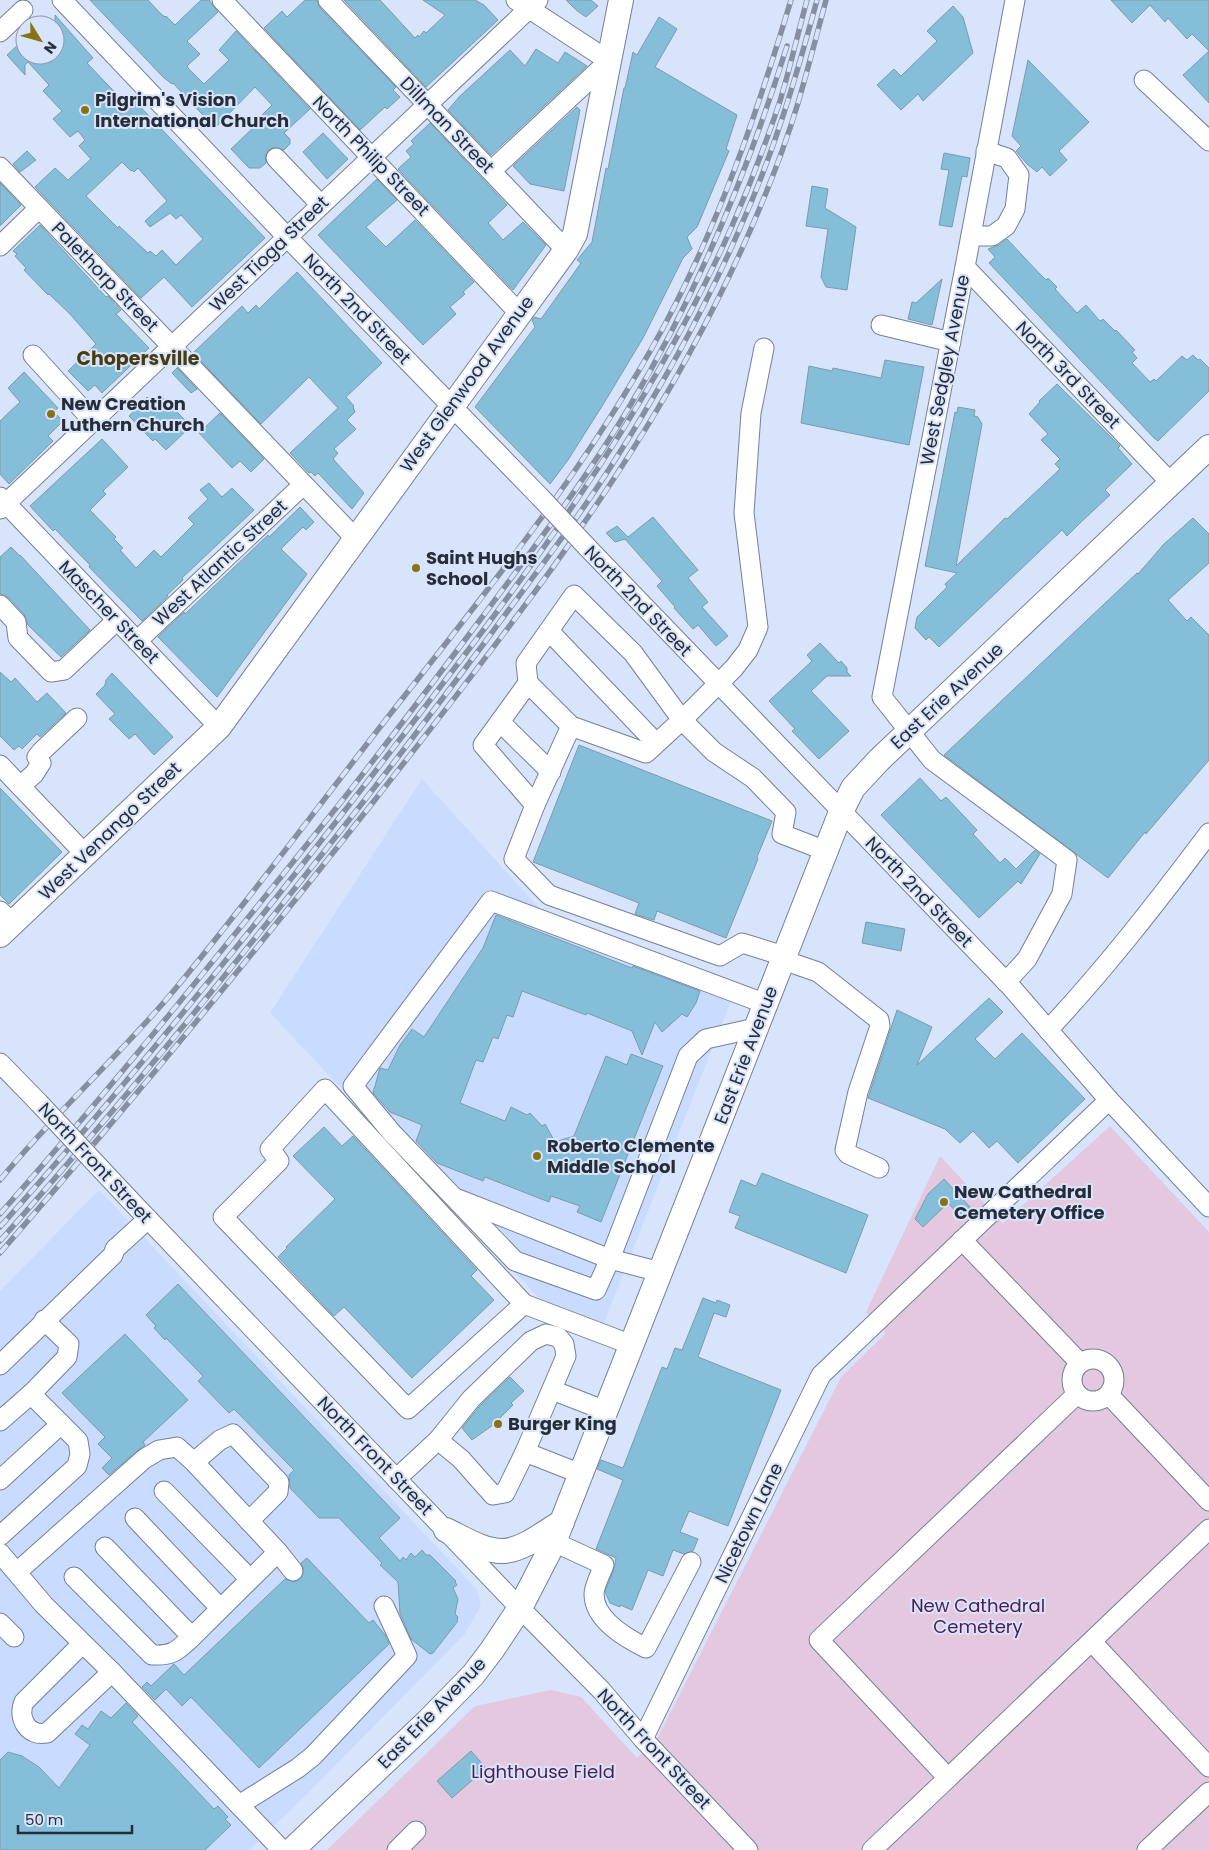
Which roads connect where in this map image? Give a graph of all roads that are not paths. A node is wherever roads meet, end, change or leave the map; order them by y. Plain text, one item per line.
1 (62, 0) edge
2 (222, 0) edge
3 (328, 0) edge
4 (621, 0) edge
5 (1015, 0) edge
6 (528, 3) edge
7 (23, 10) dead end
8 (0, 32) edge
9 (609, 60) junction
10 (1144, 80) dead end
11 (427, 104) junction
12 (1209, 141) edge
13 (986, 151) junction
14 (372, 157) junction
15 (276, 158) dead end
16 (0, 168) edge
17 (491, 171) junction
18 (321, 205) junction
19 (39, 208) junction
20 (971, 236) junction
21 (287, 237) junction
22 (0, 246) edge
23 (566, 250) junction
24 (965, 267) junction
25 (519, 313) junction
26 (881, 325) dead end
27 (951, 342) junction
28 (172, 347) junction
29 (764, 348) dead end
30 (33, 355) dead end
31 (451, 406) junction
32 (93, 421) junction
33 (1209, 447) edge
34 (1171, 483) junction
35 (303, 485) junction
36 (2, 503) edge
37 (355, 538) junction
38 (0, 605) edge
39 (117, 620) junction
40 (549, 631) junction
41 (137, 641) junction
42 (528, 683) junction
43 (718, 684) junction
44 (77, 718) dead end
45 (682, 720) junction
46 (500, 722) junction
47 (572, 726) junction
48 (219, 727) junction
49 (909, 731) junction
50 (656, 743) junction
51 (1, 768) edge
52 (551, 772) junction
53 (20, 786) junction
54 (536, 805) junction
55 (841, 812) junction
56 (1209, 834) edge
57 (826, 851) junction
58 (85, 854) junction
59 (4, 923) edge
60 (784, 958) junction
61 (1006, 982) junction
62 (766, 1004) junction
63 (755, 1030) junction
64 (1048, 1030) junction
65 (0, 1063) edge
66 (1110, 1100) junction
67 (879, 1168) dead end
68 (453, 1196) junction
69 (1209, 1207) edge
70 (150, 1221) junction
71 (962, 1240) junction
72 (610, 1259) junction
73 (660, 1272) junction
74 (524, 1304) junction
75 (44, 1320) junction
76 (632, 1345) junction
77 (1080, 1363) junction
78 (0, 1365) edge
79 (552, 1390) junction
80 (31, 1394) junction
81 (1077, 1394) junction
82 (1109, 1395) junction
83 (606, 1411) junction
84 (0, 1422) edge
85 (61, 1424) junction
86 (438, 1440) junction
87 (525, 1452) junction
88 (194, 1462) junction
89 (581, 1474) junction
90 (396, 1479) junction
91 (0, 1480) edge
92 (164, 1490) dead end
93 (1209, 1501) edge
94 (135, 1518) dead end
95 (249, 1521) junction
96 (1209, 1529) edge
97 (446, 1530) junction
98 (558, 1532) junction
99 (0, 1536) edge
100 (105, 1547) dead end
101 (278, 1552) junction
102 (0, 1553) edge
103 (691, 1562) dead end
104 (293, 1571) dead end
105 (17, 1572) junction
106 (74, 1576) dead end
107 (250, 1579) junction
108 (384, 1606) dead end
109 (220, 1608) junction
110 (520, 1608) junction
111 (0, 1622) edge
112 (14, 1637) dead end
113 (192, 1637) junction
114 (1092, 1642) junction
115 (82, 1644) junction
116 (112, 1672) junction
117 (643, 1739) junction
118 (1209, 1767) edge
119 (948, 1778) junction
120 (1209, 1792) edge
121 (239, 1805) junction
122 (416, 1832) dead end
123 (282, 1850) edge
124 (292, 1850) edge
125 (397, 1850) edge
126 (748, 1850) edge
127 (872, 1850) edge
128 (1147, 1850) edge

1 - 21 street, North 2nd Street
2 - 14 street, North Philip Street
3 - 11 street, Dillman Street
4 - 9 main road, West Glenwood Avenue
5 - 13 street, West Sedgley Avenue
6 - 9 street
6 - 11 street, West Tioga Street
7 - 8 street
9 - 17 street
9 - 23 main road, West Glenwood Avenue
10 - 12 street
11 - 14 street, West Tioga Street
11 - 17 street, Dillman Street
13 - 20 street, West Sedgley Avenue
13 - 20 street
14 - 18 street, West Tioga Street
14 - 25 street, North Philip Street
15 - 18 street
16 - 19 street, Palethorp Street
17 - 23 street, Dillman Street
18 - 21 street, West Tioga Street
19 - 22 street
19 - 28 street, Palethorp Street
20 - 24 street, West Sedgley Avenue
21 - 28 street, West Tioga Street
21 - 31 street, North 2nd Street
23 - 25 main road, West Glenwood Avenue
24 - 27 street, West Sedgley Avenue
24 - 34 street, North 3rd Street
25 - 31 main road, West Glenwood Avenue
26 - 27 street
27 - 49 street, West Sedgley Avenue
28 - 32 street, West Tioga Street
28 - 35 street, Palethorp Street
29 - 43 street
30 - 32 street
31 - 37 main road, West Glenwood Avenue
31 - 43 street, North 2nd Street, bridge
32 - 36 street, West Tioga Street
33 - 34 main road, East Erie Avenue
34 - 49 main road, East Erie Avenue
35 - 37 street, Palethorp Street
35 - 41 street, West Atlantic Street
36 - 39 street, Mascher Street
37 - 48 main road, West Glenwood Avenue
38 - 39 street
39 - 41 street, Mascher Street
40 - 42 street
40 - 45 street
40 - 50 street
41 - 48 street, Mascher Street
42 - 46 street
42 - 47 street
43 - 45 street
43 - 55 street, North 2nd Street
44 - 53 street
45 - 50 street
45 - 57 street
46 - 52 street
46 - 54 street
47 - 50 street
47 - 52 street
48 - 58 main road, West Venango Street
49 - 55 main road, East Erie Avenue
49 - 61 street, West Sedgley Avenue
51 - 53 street
52 - 54 street
53 - 58 street
54 - 60 street
55 - 57 main road, East Erie Avenue
55 - 61 street, North 2nd Street
56 - 64 street
57 - 60 main road, East Erie Avenue
58 - 59 main road, West Venango Street
60 - 62 main road, East Erie Avenue
60 - 67 street
61 - 64 street, North 2nd Street
62 - 63 main road, East Erie Avenue
62 - 68 street
63 - 72 street
63 - 73 main road, East Erie Avenue
64 - 66 street, North 2nd Street
65 - 70 street, North Front Street, bridge
66 - 69 street, North 2nd Street
66 - 71 street, Nicetown Lane
68 - 72 street
68 - 72 street
70 - 75 street
70 - 90 street, North Front Street
71 - 77 street
71 - 117 street, Nicetown Lane
72 - 73 street
73 - 76 main road, East Erie Avenue
74 - 74 street
74 - 76 street
75 - 78 street
75 - 80 street
76 - 83 main road, East Erie Avenue
77 - 81 street
77 - 82 street
79 - 83 street
79 - 86 street
79 - 87 street
80 - 84 street
80 - 85 street
81 - 82 street
81 - 119 street
82 - 93 street
83 - 89 main road, East Erie Avenue
85 - 91 street
85 - 99 street
86 - 87 street
86 - 90 street
87 - 89 street
88 - 95 street
88 - 95 street
88 - 105 street
89 - 98 main road, East Erie Avenue
90 - 97 street, North Front Street
92 - 107 street
94 - 109 street
95 - 101 street
96 - 114 street
97 - 98 main road
97 - 110 street, North Front Street
98 - 103 street
98 - 110 main road, East Erie Avenue
100 - 113 street
101 - 104 street
101 - 107 street
102 - 105 street
105 - 115 street
106 - 113 street
107 - 109 street
108 - 121 street
109 - 113 street
110 - 117 street, North Front Street
110 - 124 main road, East Erie Avenue
111 - 112 street
114 - 118 street
114 - 119 street
115 - 116 street
115 - 116 street
116 - 121 street
117 - 126 street, North Front Street
119 - 127 street
120 - 128 street
121 - 123 street
122 - 125 street

